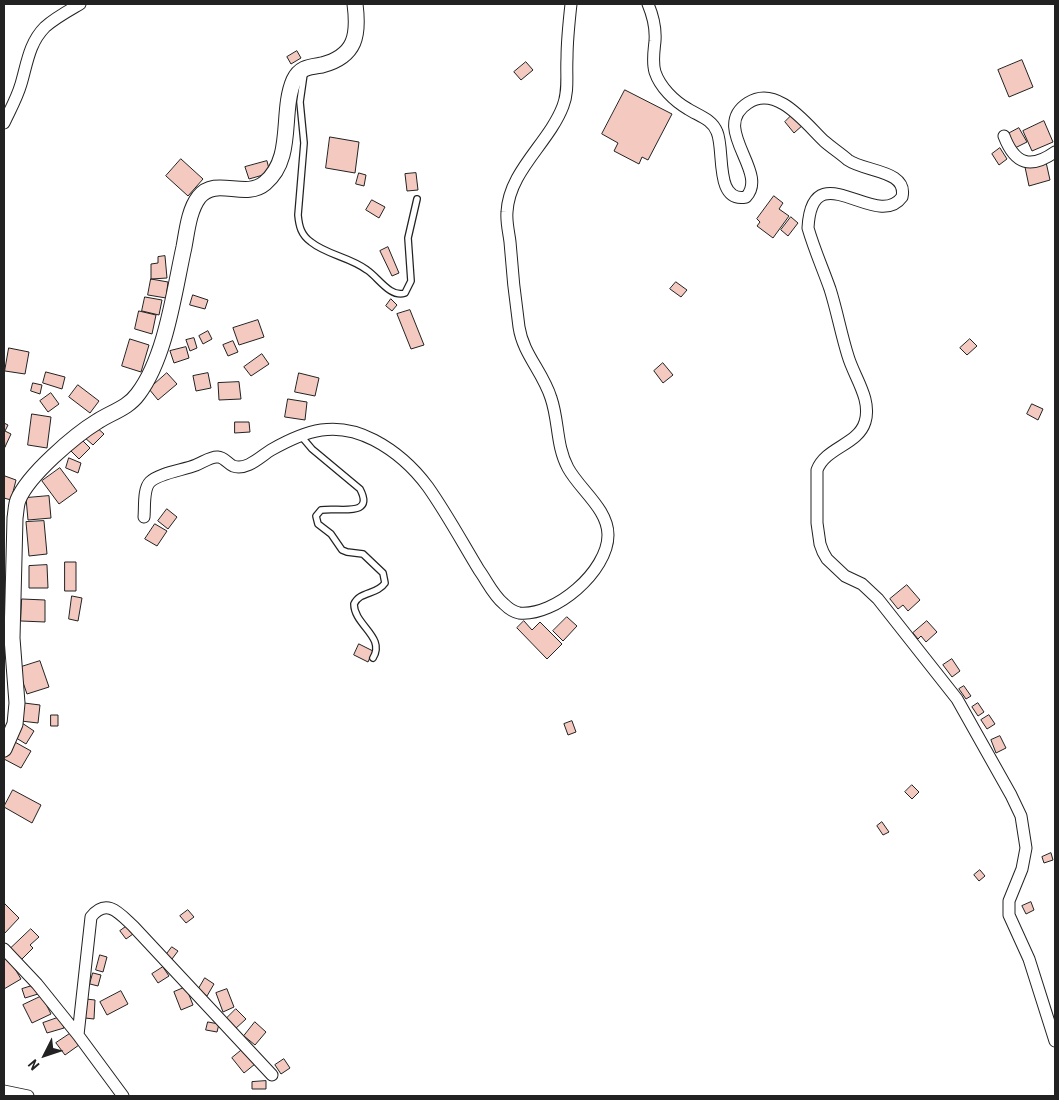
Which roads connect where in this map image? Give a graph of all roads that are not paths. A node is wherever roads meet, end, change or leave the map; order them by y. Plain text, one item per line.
1 (80, 4) edge
2 (355, 4) edge
3 (571, 4) edge
4 (648, 4) edge
5 (70, 7) edge
6 (306, 67) junction
7 (4, 122) edge
8 (1004, 136) dead end
9 (1055, 152) edge
10 (416, 199) dead end
11 (301, 436) junction
12 (144, 517) dead end
13 (372, 658) dead end
14 (4, 749) edge
15 (4, 949) edge
16 (78, 1035) junction
17 (1055, 1041) edge
18 (272, 1075) dead end
19 (4, 1091) edge
20 (28, 1096) edge
21 (123, 1096) edge

1 - 5 street
2 - 6 street
3 - 11 street
4 - 17 street
5 - 7 street
6 - 10 lane
6 - 14 street
8 - 9 street
11 - 12 street
11 - 13 lane
15 - 16 street
16 - 18 street
16 - 21 street
19 - 20 street

